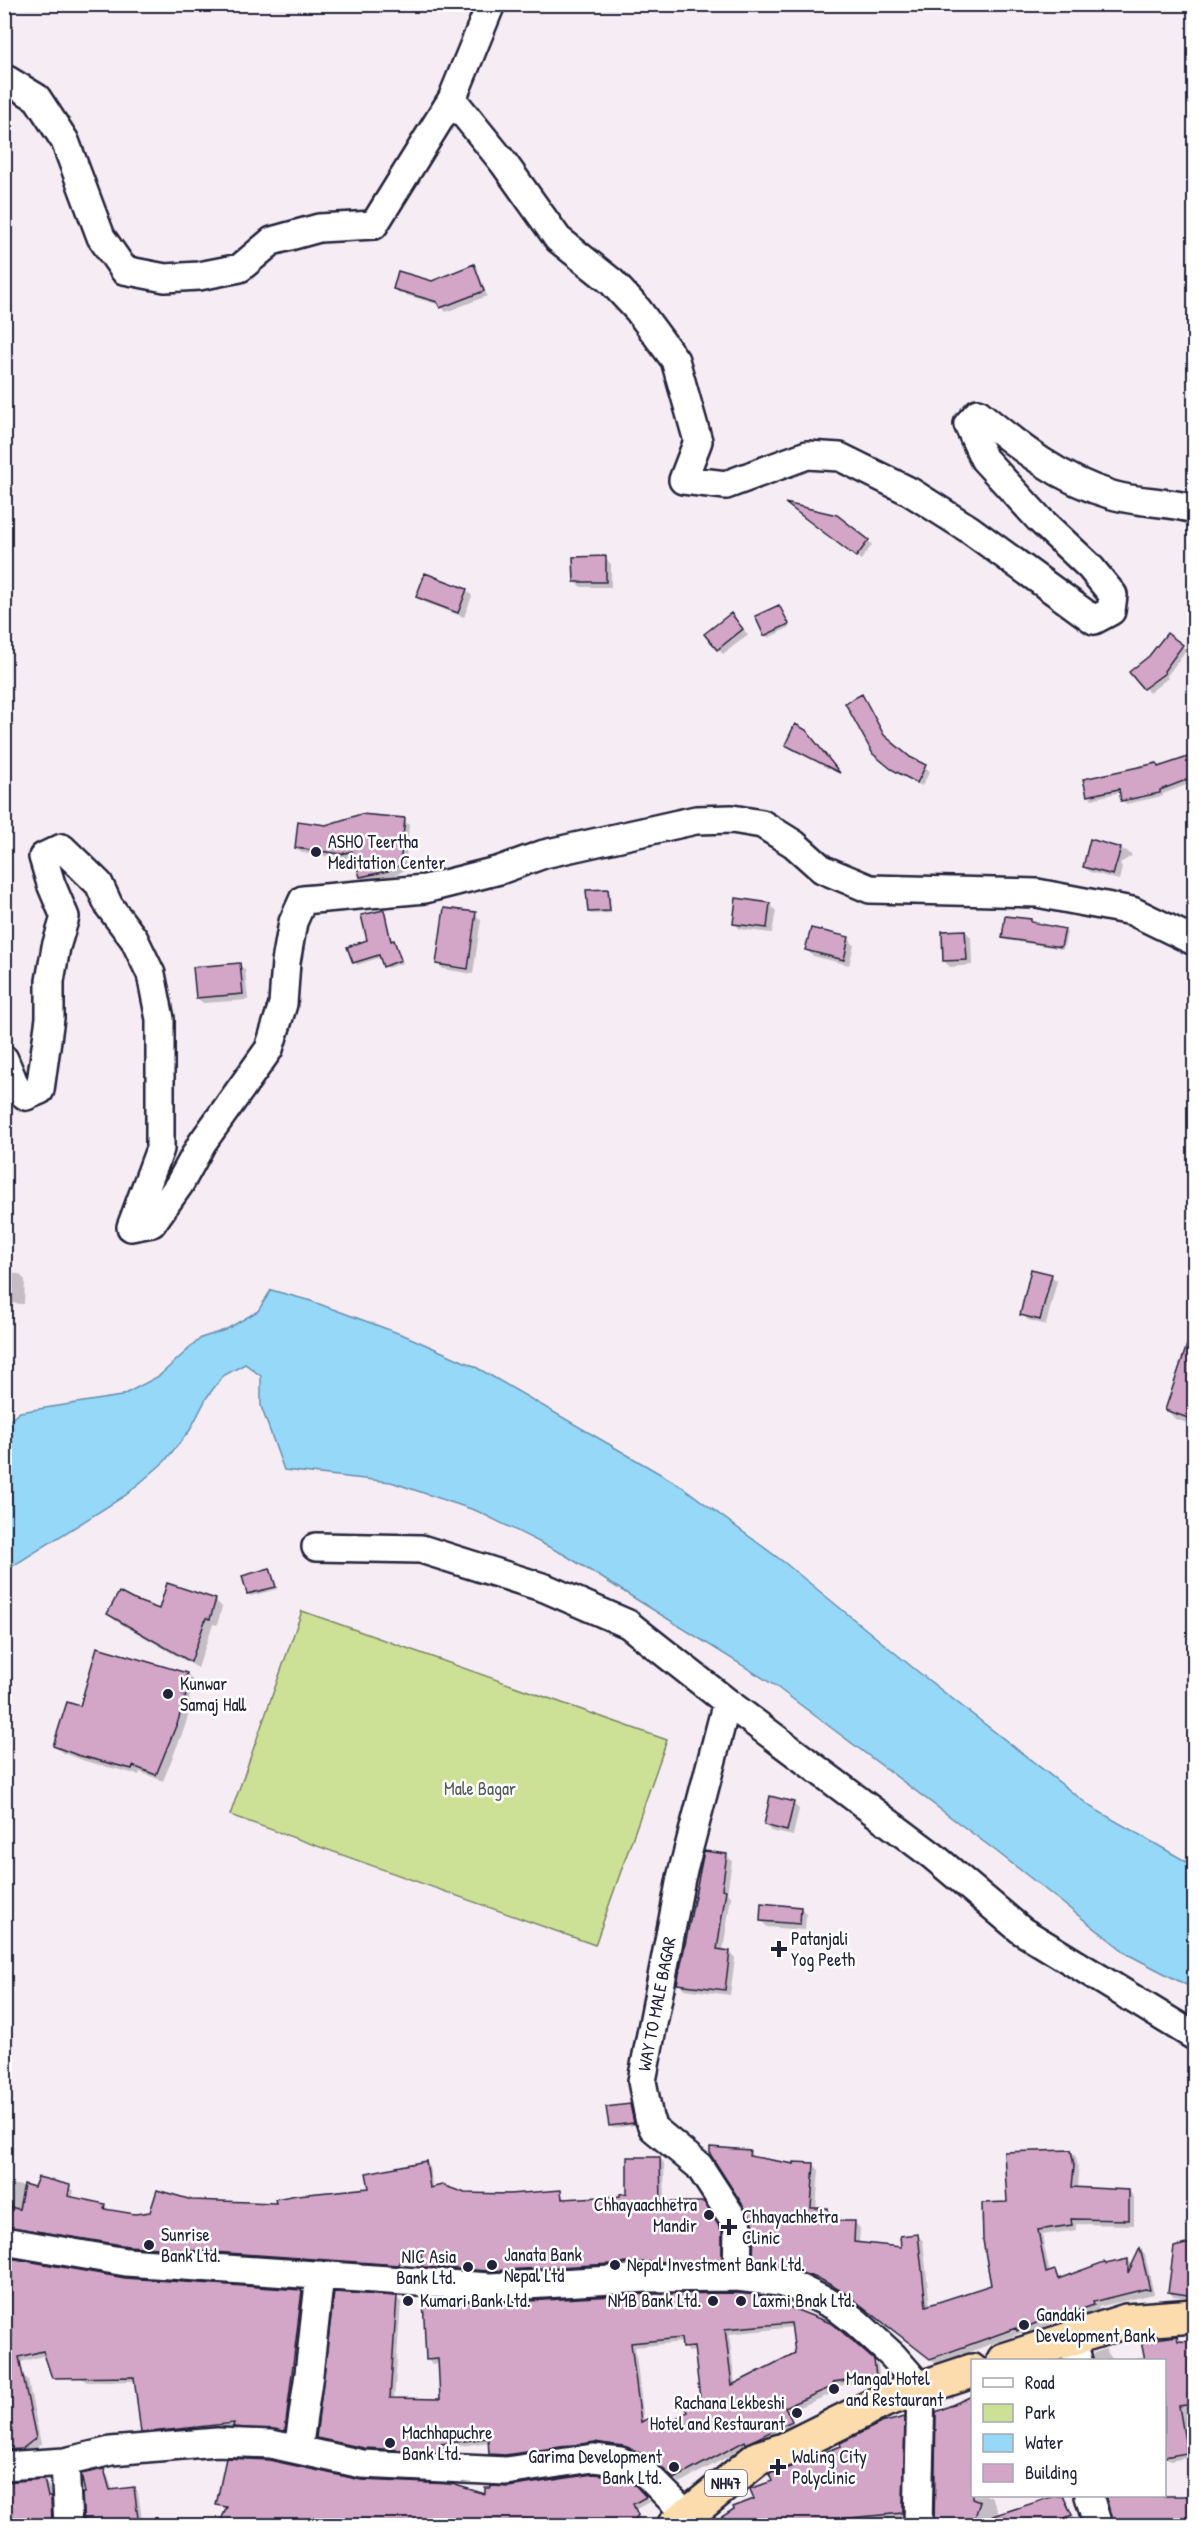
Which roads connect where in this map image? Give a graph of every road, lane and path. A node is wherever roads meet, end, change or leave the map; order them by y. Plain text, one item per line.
1 (491, 4) edge
2 (4, 78) edge
3 (452, 99) junction
4 (1194, 509) edge
5 (1194, 941) edge
6 (4, 1059) edge
7 (316, 1547) dead end
8 (727, 1702) junction
9 (1194, 2036) edge
10 (4, 2241) edge
11 (320, 2275) junction
12 (737, 2277) junction
13 (1194, 2316) edge
14 (1075, 2349) edge
15 (1016, 2359) edge
16 (971, 2371) edge
17 (921, 2388) junction
18 (298, 2450) junction
19 (65, 2462) junction
20 (4, 2466) edge
21 (1089, 2497) edge
22 (680, 2520) edge
23 (68, 2526) edge
24 (918, 2526) edge
25 (1098, 2526) edge

1 - 3 street
2 - 3 street
3 - 4 street
5 - 6 street
7 - 8 street
8 - 9 street
8 - 12 street, WAY TO MALE BAGAR
10 - 11 street
11 - 12 street
11 - 18 street
12 - 17 street
13 - 14 highway
14 - 15 highway
16 - 17 highway, NH47
17 - 22 highway, NH47
17 - 24 street
18 - 19 street
18 - 22 street
19 - 20 street
19 - 23 street
21 - 25 street

